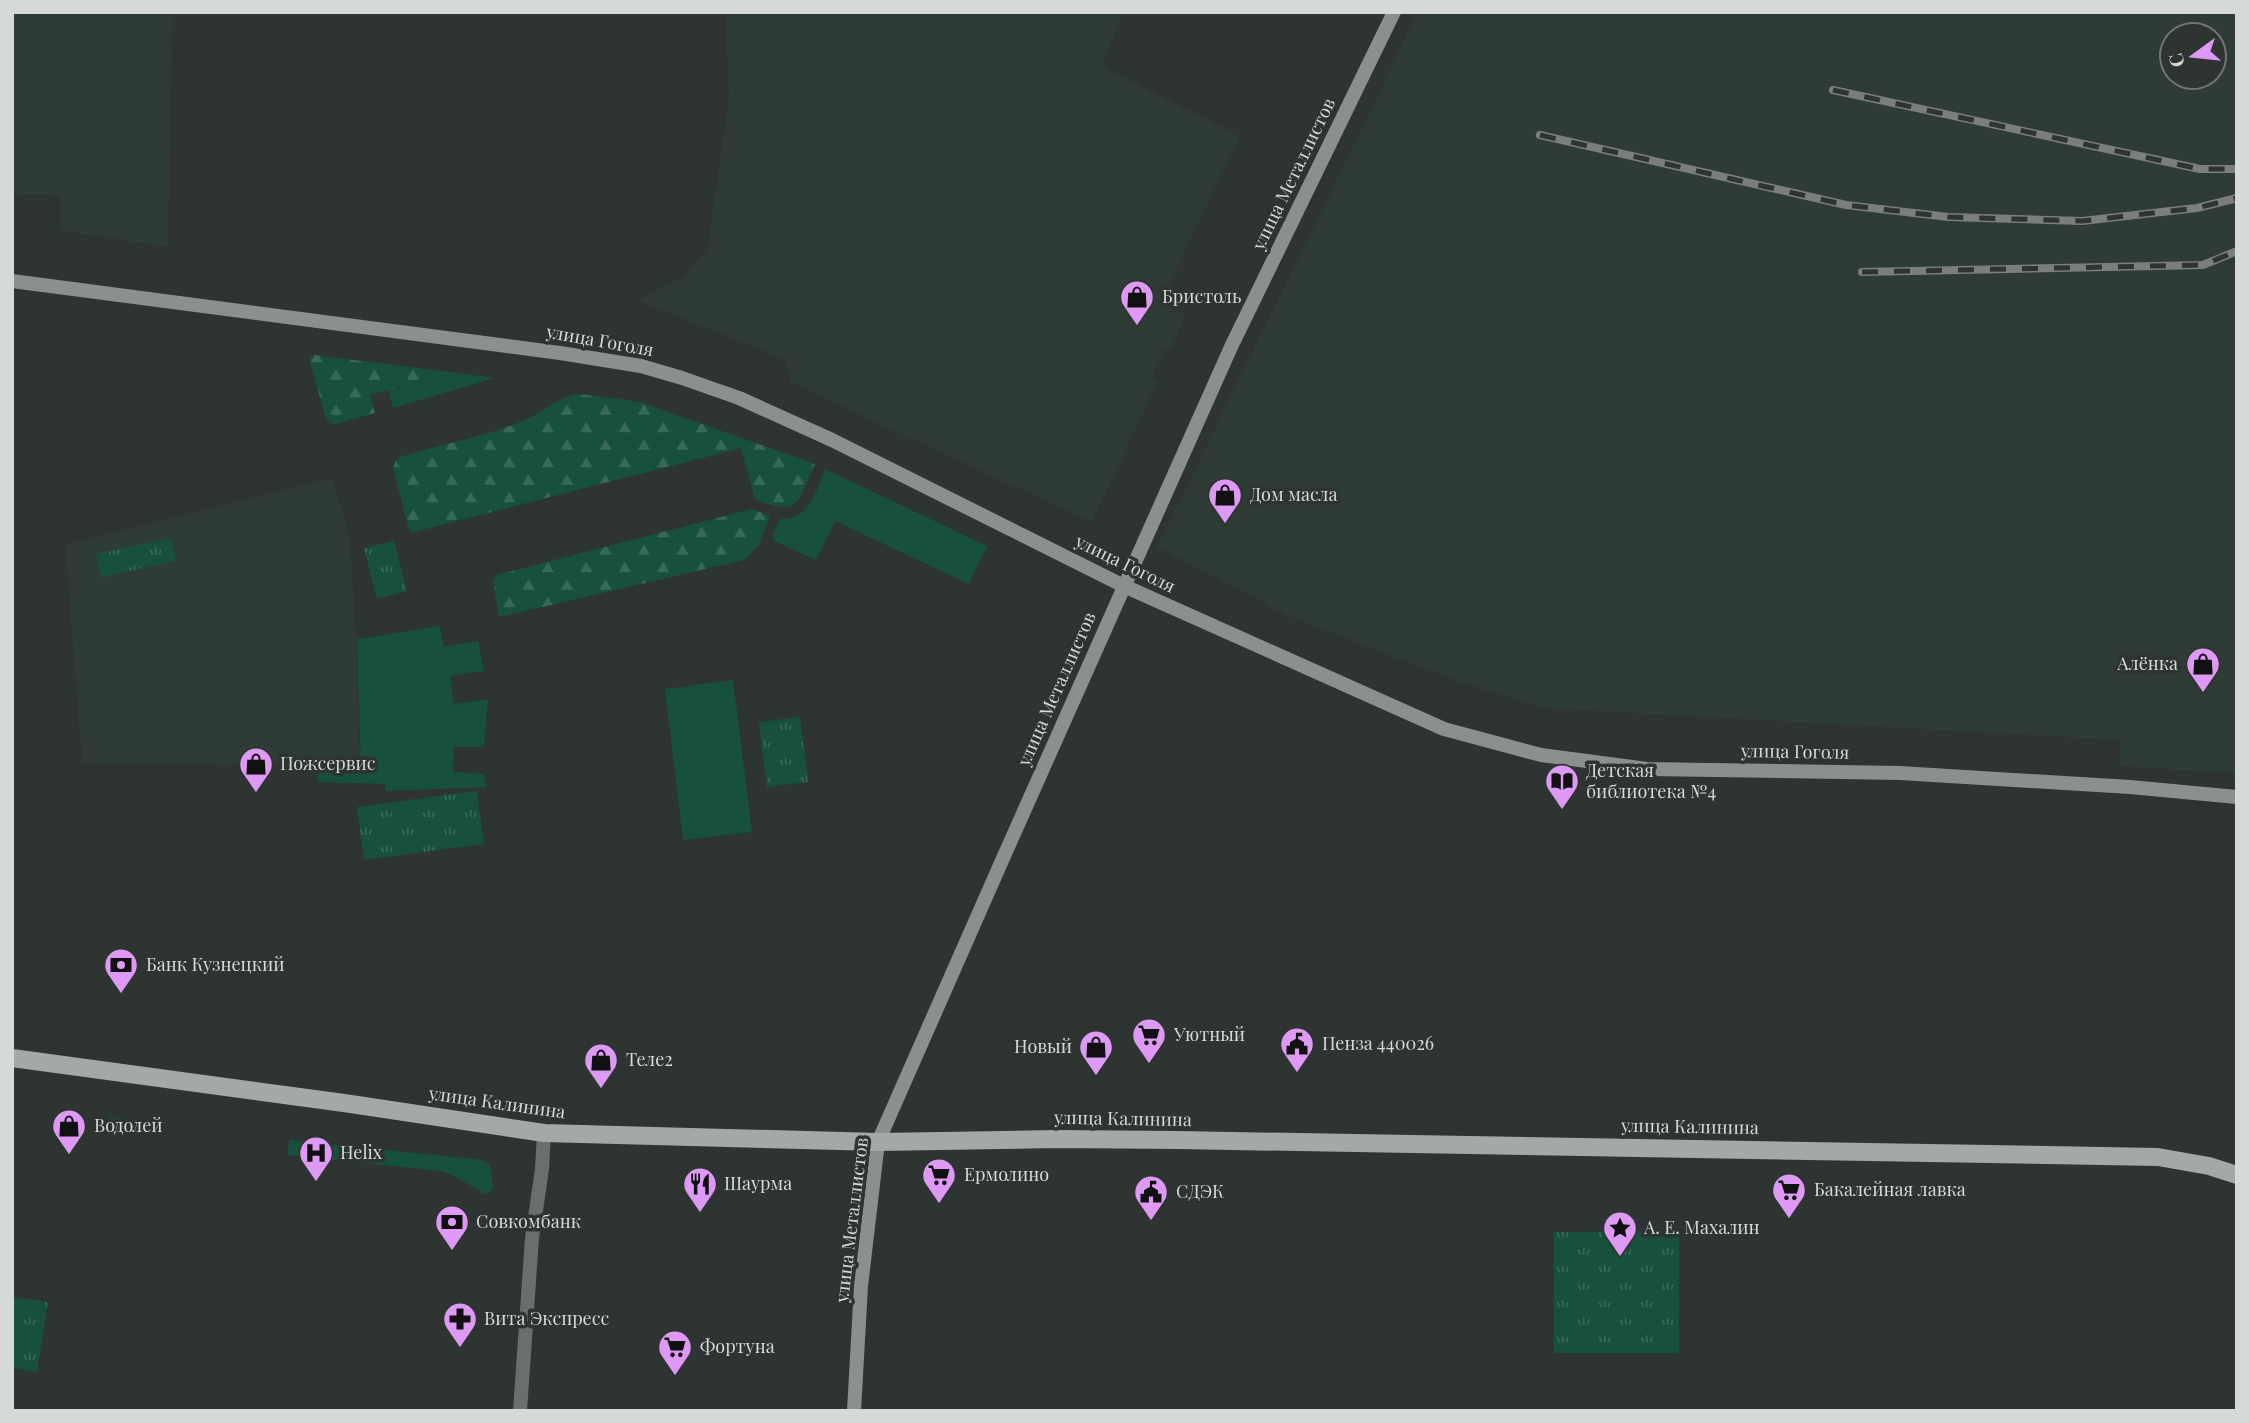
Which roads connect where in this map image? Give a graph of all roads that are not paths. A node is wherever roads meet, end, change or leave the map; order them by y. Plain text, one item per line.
1 (1394, 12) edge
2 (12, 281) edge
3 (1124, 586) junction
4 (2237, 797) edge
5 (12, 1058) edge
6 (544, 1133) junction
7 (878, 1142) junction
8 (2237, 1175) edge
9 (520, 1411) edge
10 (854, 1411) edge

1 - 3 main road, улица Металлистов
2 - 3 main road, улица Гоголя
3 - 4 main road, улица Гоголя
3 - 7 main road, улица Металлистов
5 - 6 main road, улица Калинина
6 - 7 main road, улица Калинина
6 - 9 street
7 - 8 main road, улица Калинина
7 - 10 main road, улица Металлистов

